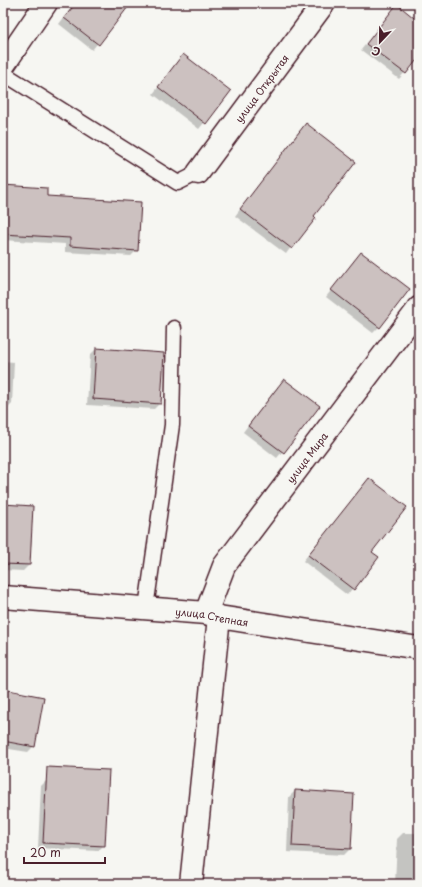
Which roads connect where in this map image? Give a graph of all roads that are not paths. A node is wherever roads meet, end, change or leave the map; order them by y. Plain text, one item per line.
1 (46, 3) edge
2 (324, 3) edge
3 (3, 66) edge
4 (3, 73) edge
5 (198, 173) joint
6 (419, 308) edge
7 (174, 328) dead end
8 (3, 597) edge
9 (146, 608) junction
10 (213, 615) junction
11 (419, 648) edge
12 (191, 884) edge

1 - 3 street
2 - 5 street, улица Открытая
4 - 5 lane
6 - 10 street, улица Мира
7 - 9 lane
8 - 9 street, улица Степная
9 - 10 street, улица Степная
10 - 11 street, улица Степная
10 - 12 street, улица Мира

